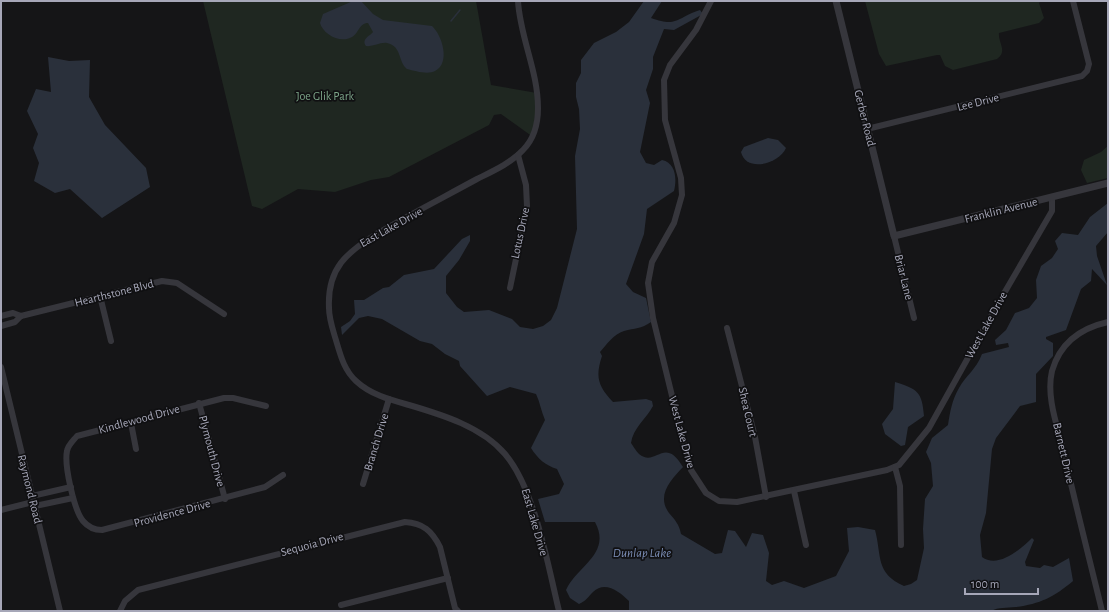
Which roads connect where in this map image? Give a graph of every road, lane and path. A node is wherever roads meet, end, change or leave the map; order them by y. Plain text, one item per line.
1 (518, 1) edge
2 (711, 1) edge
3 (836, 1) edge
4 (1073, 1) edge
5 (867, 129) junction
6 (518, 155) junction
7 (1108, 183) edge
8 (1052, 197) junction
9 (894, 236) junction
10 (510, 288) dead end
11 (100, 296) junction
12 (224, 314) dead end
13 (1, 316) edge
14 (21, 316) junction
15 (914, 318) dead end
16 (1108, 322) edge
17 (1, 326) edge
18 (727, 328) dead end
19 (111, 341) dead end
20 (1, 367) edge
21 (389, 400) junction
22 (199, 403) junction
23 (266, 406) dead end
24 (130, 422) junction
25 (136, 449) dead end
26 (895, 467) junction
27 (283, 475) dead end
28 (363, 484) dead end
29 (71, 487) junction
30 (794, 491) junction
31 (766, 497) junction
32 (73, 498) junction
33 (225, 499) junction
34 (33, 502) junction
35 (1, 510) edge
36 (806, 545) dead end
37 (900, 545) dead end
38 (448, 578) junction
39 (341, 605) dead end
40 (60, 611) edge
41 (120, 611) edge
42 (458, 611) edge
43 (559, 611) edge
44 (1102, 611) edge

1 - 6 street, East Lake Drive
2 - 31 street, West Lake Drive
3 - 5 street, Gerber Road
4 - 5 street, Lee Drive
5 - 9 street, Gerber Road
6 - 10 street, Lotus Drive
6 - 21 street, East Lake Drive
7 - 8 street, Franklin Avenue
8 - 9 street, Franklin Avenue
8 - 26 street, West Lake Drive
9 - 15 street, Briar Lane
11 - 12 street, Hearthstone Blvd
11 - 14 street, Hearthstone Blvd
11 - 19 street
13 - 14 street
14 - 17 street
16 - 44 street, Barnett Drive
18 - 31 street, Shea Court
20 - 34 street, Raymond Road
21 - 28 street, Branch Drive
21 - 43 street, East Lake Drive
22 - 23 street, Kindlewood Drive
22 - 24 street, Kindlewood Drive
22 - 33 street, Plymouth Drive
24 - 25 street
24 - 29 street, Kindlewood Drive
26 - 30 street, West Lake Drive
26 - 37 street
27 - 33 street, Providence Drive
29 - 32 street, Kindlewood Drive
29 - 34 street
30 - 31 street, West Lake Drive
30 - 36 street
32 - 33 street, Providence Drive
32 - 34 street
34 - 35 street
34 - 40 street, Raymond Road
38 - 39 street
38 - 41 street, Sequoia Drive
38 - 42 street, Sequoia Drive

